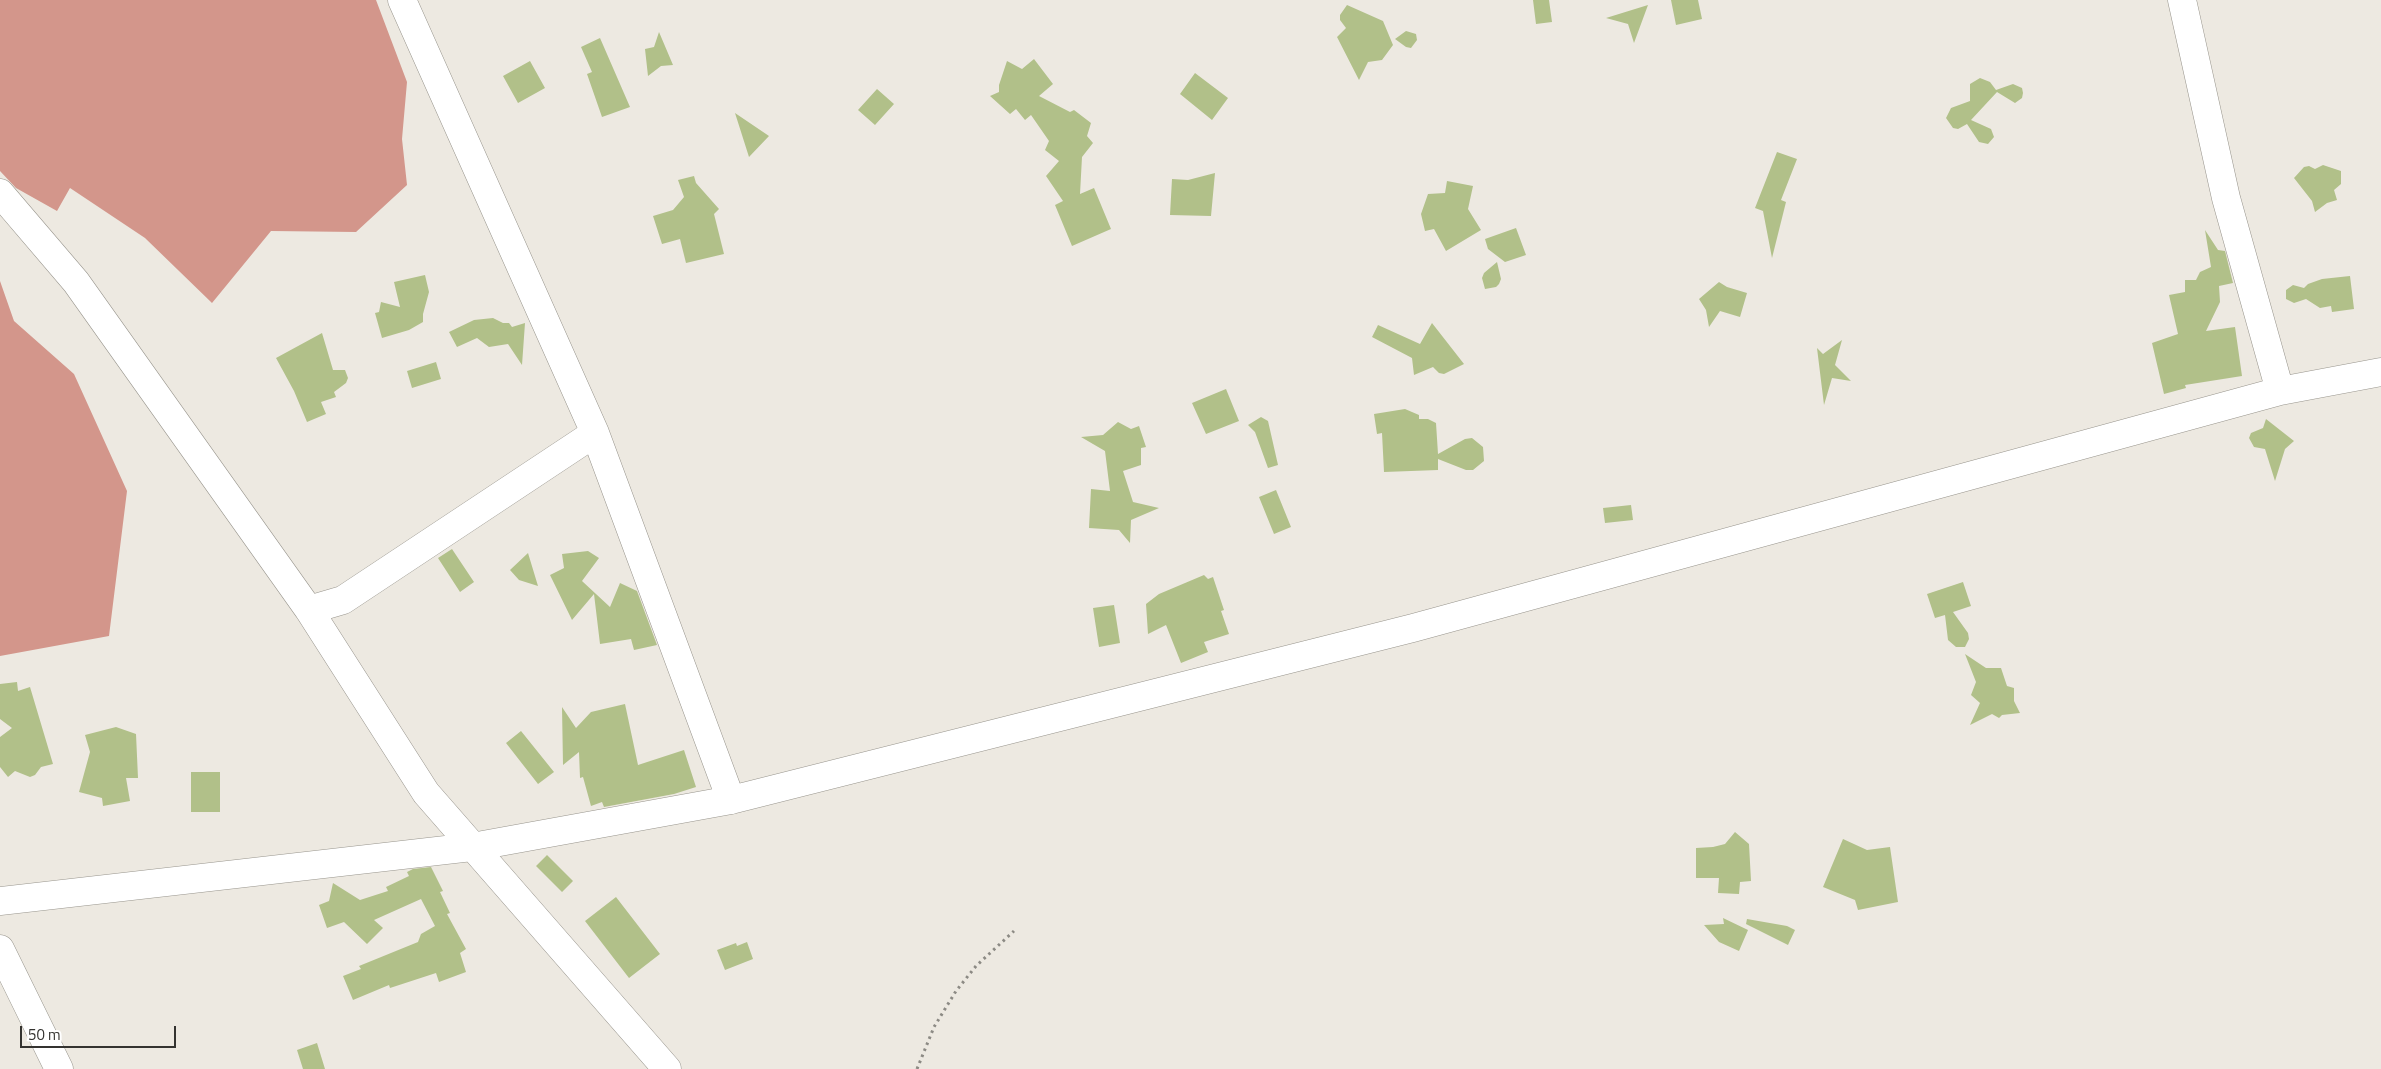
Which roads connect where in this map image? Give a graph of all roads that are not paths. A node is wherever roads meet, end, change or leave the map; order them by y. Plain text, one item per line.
1 (402, 0) edge
2 (2182, 0) edge
3 (0, 192) edge
4 (2381, 372) edge
5 (2280, 391) junction
6 (595, 433) junction
7 (308, 610) junction
8 (731, 800) junction
9 (472, 847) junction
10 (0, 900) edge
11 (0, 949) edge
12 (59, 1069) edge
13 (667, 1069) edge

1 - 6 street
2 - 5 street
3 - 7 street
4 - 5 street
5 - 8 street
6 - 7 street
6 - 8 street
7 - 9 street
8 - 9 street
9 - 10 street
9 - 13 street
11 - 12 street

